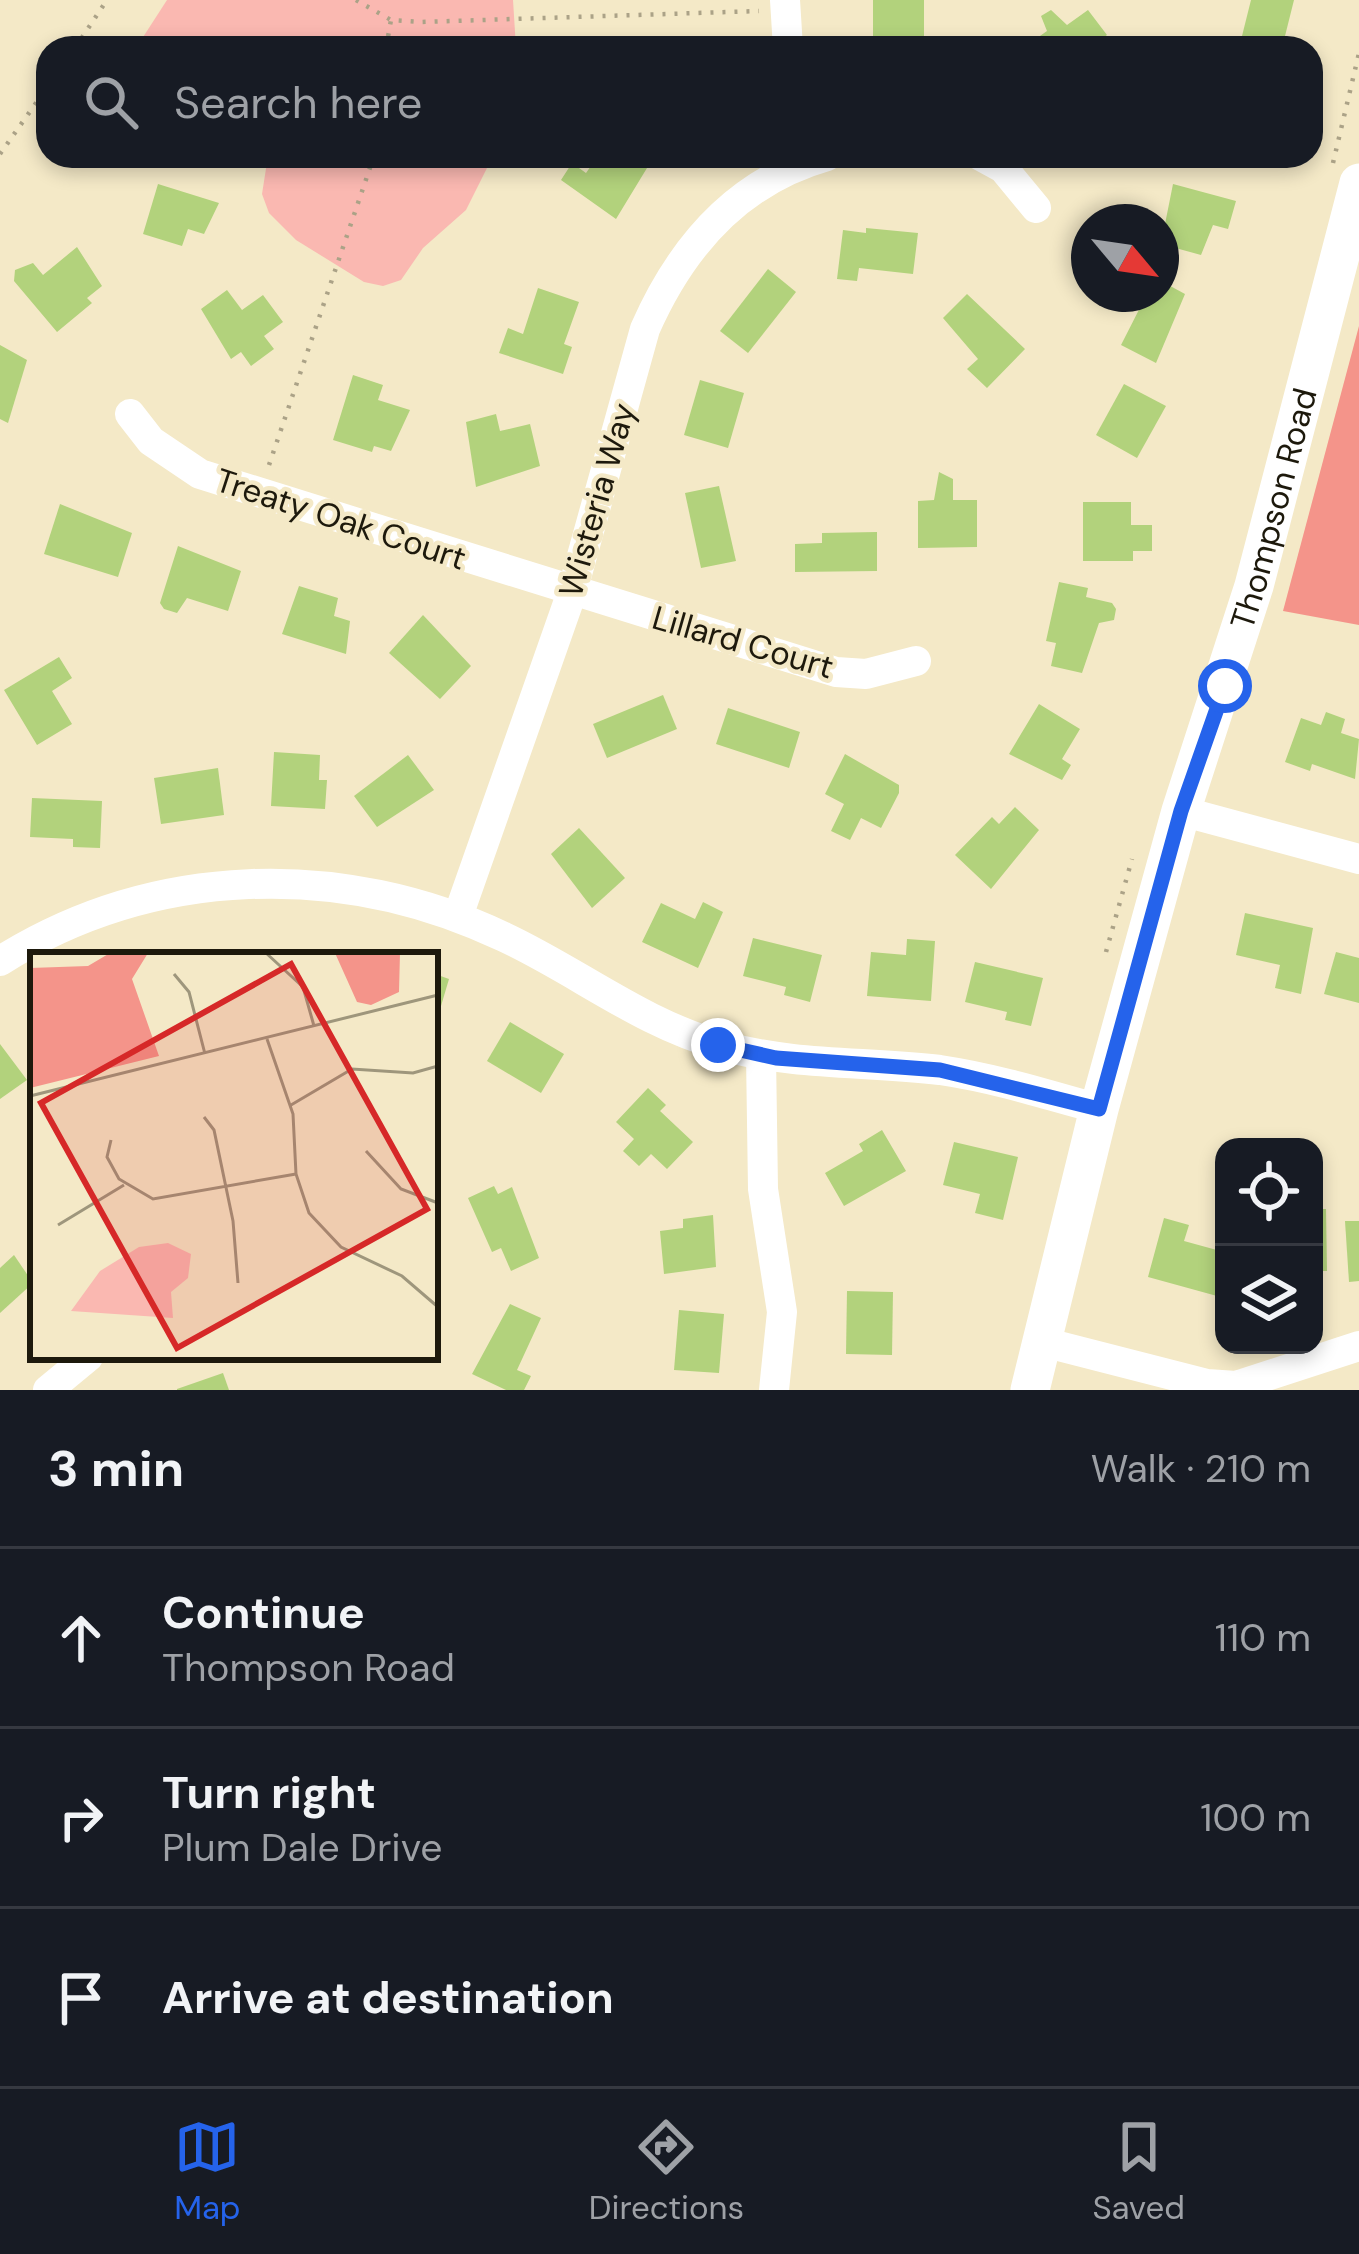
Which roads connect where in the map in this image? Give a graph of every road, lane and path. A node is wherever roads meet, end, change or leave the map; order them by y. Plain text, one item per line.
1 (107, 0) edge
2 (356, 0) edge
3 (785, 5) edge
4 (391, 20) junction
5 (83, 36) edge
6 (388, 36) edge
7 (787, 36) edge
8 (36, 103) edge
9 (0, 154) edge
10 (370, 168) edge
11 (799, 168) edge
12 (1003, 168) edge
13 (1359, 183) edge
14 (1036, 208) dead end
15 (130, 414) dead end
16 (259, 493) junction
17 (572, 592) junction
18 (916, 661) dead end
19 (1181, 811) junction
20 (1359, 859) edge
21 (458, 916) junction
22 (0, 961) edge
23 (761, 1055) junction
24 (1099, 1109) junction
25 (1043, 1342) junction
26 (1359, 1346) edge
27 (84, 1360) edge
28 (49, 1390) edge
29 (774, 1390) edge
30 (1030, 1390) edge

1 - 5 path
2 - 4 path
3 - 4 path
3 - 7 street
4 - 6 path
8 - 9 path
10 - 16 path
11 - 17 street, Wisteria Way
12 - 14 street
13 - 19 street, Thompson Road
15 - 16 street, Treaty Oak Court
16 - 17 street, Treaty Oak Court
17 - 18 street, Lillard Court
17 - 21 street, Wisteria Way
19 - 20 street
19 - 24 street, Thompson Road
21 - 22 street
21 - 23 street
23 - 24 street
23 - 29 street
24 - 25 street, Thompson Road
25 - 26 street
25 - 30 street, Thompson Road
27 - 28 street

